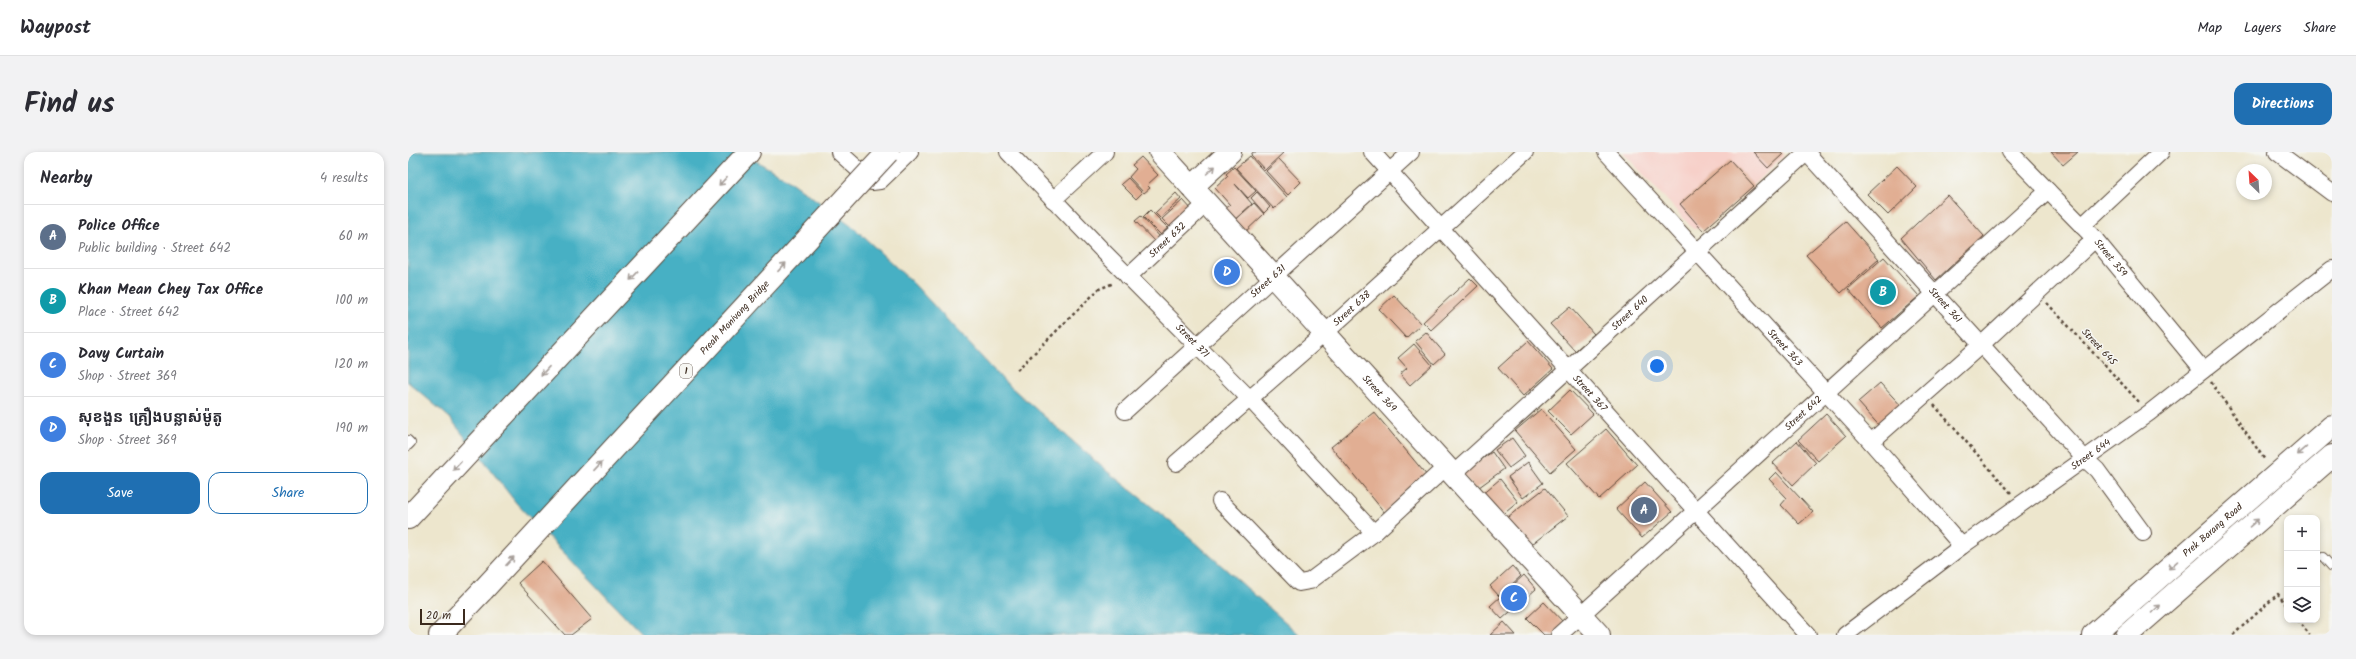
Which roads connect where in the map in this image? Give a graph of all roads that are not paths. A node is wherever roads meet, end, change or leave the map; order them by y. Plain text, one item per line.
1 (749, 152) edge
2 (839, 152) edge
3 (888, 152) edge
4 (910, 152) edge
5 (1008, 152) edge
6 (1105, 152) edge
7 (1160, 152) edge
8 (1230, 152) edge
9 (1372, 152) edge
10 (1411, 152) edge
11 (1525, 152) edge
12 (1606, 152) edge
13 (1806, 152) edge
14 (2010, 152) edge
15 (2161, 152) edge
16 (2277, 152) edge
17 (1390, 172) junction
18 (1192, 187) junction
19 (2048, 191) junction
20 (2332, 193) edge
21 (1053, 200) junction
22 (1207, 203) junction
23 (2082, 226) junction
24 (1440, 228) junction
25 (2095, 239) junction
26 (1698, 252) junction
27 (2332, 269) edge
28 (1273, 276) junction
29 (1128, 277) junction
30 (1934, 294) junction
31 (1325, 333) junction
32 (1981, 345) junction
33 (1197, 346) junction
34 (1569, 370) junction
35 (2203, 370) junction
36 (1825, 394) junction
37 (1249, 398) junction
38 (1125, 411) dead end
39 (2332, 426) edge
40 (408, 440) edge
41 (1871, 442) junction
42 (408, 446) edge
43 (2332, 456) edge
44 (2084, 458) junction
45 (1176, 463) dead end
46 (1450, 470) junction
47 (2275, 475) junction
48 (2291, 491) junction
49 (1220, 501) dead end
50 (1696, 510) junction
51 (408, 518) edge
52 (1374, 533) junction
53 (2143, 533) dead end
54 (1962, 546) junction
55 (2323, 557) dead end
56 (2332, 567) edge
57 (1581, 615) junction
58 (440, 635) edge
59 (1559, 635) edge
60 (1600, 635) edge
61 (1808, 635) edge
62 (1845, 635) edge
63 (2093, 635) edge
64 (2127, 635) edge

1 -> 51 main road
2 - 4 street
58 -> 3 main road, Preah Monivong Bridge / 1, bridge
5 - 21 street, Street 371
6 - 21 street
7 - 18 main road, Street 369
18 -> 8 main road
9 - 17 street, Street 367
10 - 17 street, Street 631
11 - 24 street, Street 638
12 - 26 street, Street 363
13 - 26 street, Street 640
13 - 30 street, Street 361
14 - 19 street, Street 359
15 - 23 street
16 - 20 street
17 - 24 street, Street 367
17 - 28 street, Street 631
18 - 22 main road, Street 369
19 - 23 street, Street 359
19 - 30 street, Street 642
21 - 29 street, Street 371
22 - 28 main road, Street 369
22 - 29 street, Street 632
23 - 25 street, Street 359
24 - 31 street, Street 638
24 - 34 street, Street 367
25 - 32 street
25 - 35 street, Street 359
26 - 34 street, Street 640
26 - 36 street, Street 363
27 - 35 street, Street 644
28 - 31 main road, Street 369
28 - 33 street, Street 631
29 - 33 street, Street 371
30 - 32 street, Street 361
30 - 36 street, Street 642
31 - 37 street, Street 638
31 - 46 main road, Street 369
32 - 41 street
32 - 44 street, Street 361
33 - 37 street, Street 371
33 - 38 street, Street 631
34 - 46 street, Street 640
34 - 50 street, Street 367
35 - 44 street, Street 644
36 - 41 street, Street 363
36 - 50 street, Street 642
37 - 45 street, Street 638
37 - 52 street, Street 371
39 -> 47 main road, Prek Barang Road
40 - 42 lane
41 - 54 street, Street 363
43 - 48 main road
44 - 53 street, Street 361
44 - 54 street, Street 644
46 - 52 street, Street 640
46 - 57 main road, Street 369
47 - 48 main road
47 -> 63 main road, Prek Barang Road
64 -> 48 main road
49 - 52 street, Street 640
50 - 57 street, Street 642
50 - 61 street, Street 367
54 - 62 street, Street 644
55 - 56 lane
57 - 59 street, Street 642
57 - 60 main road, Street 369

